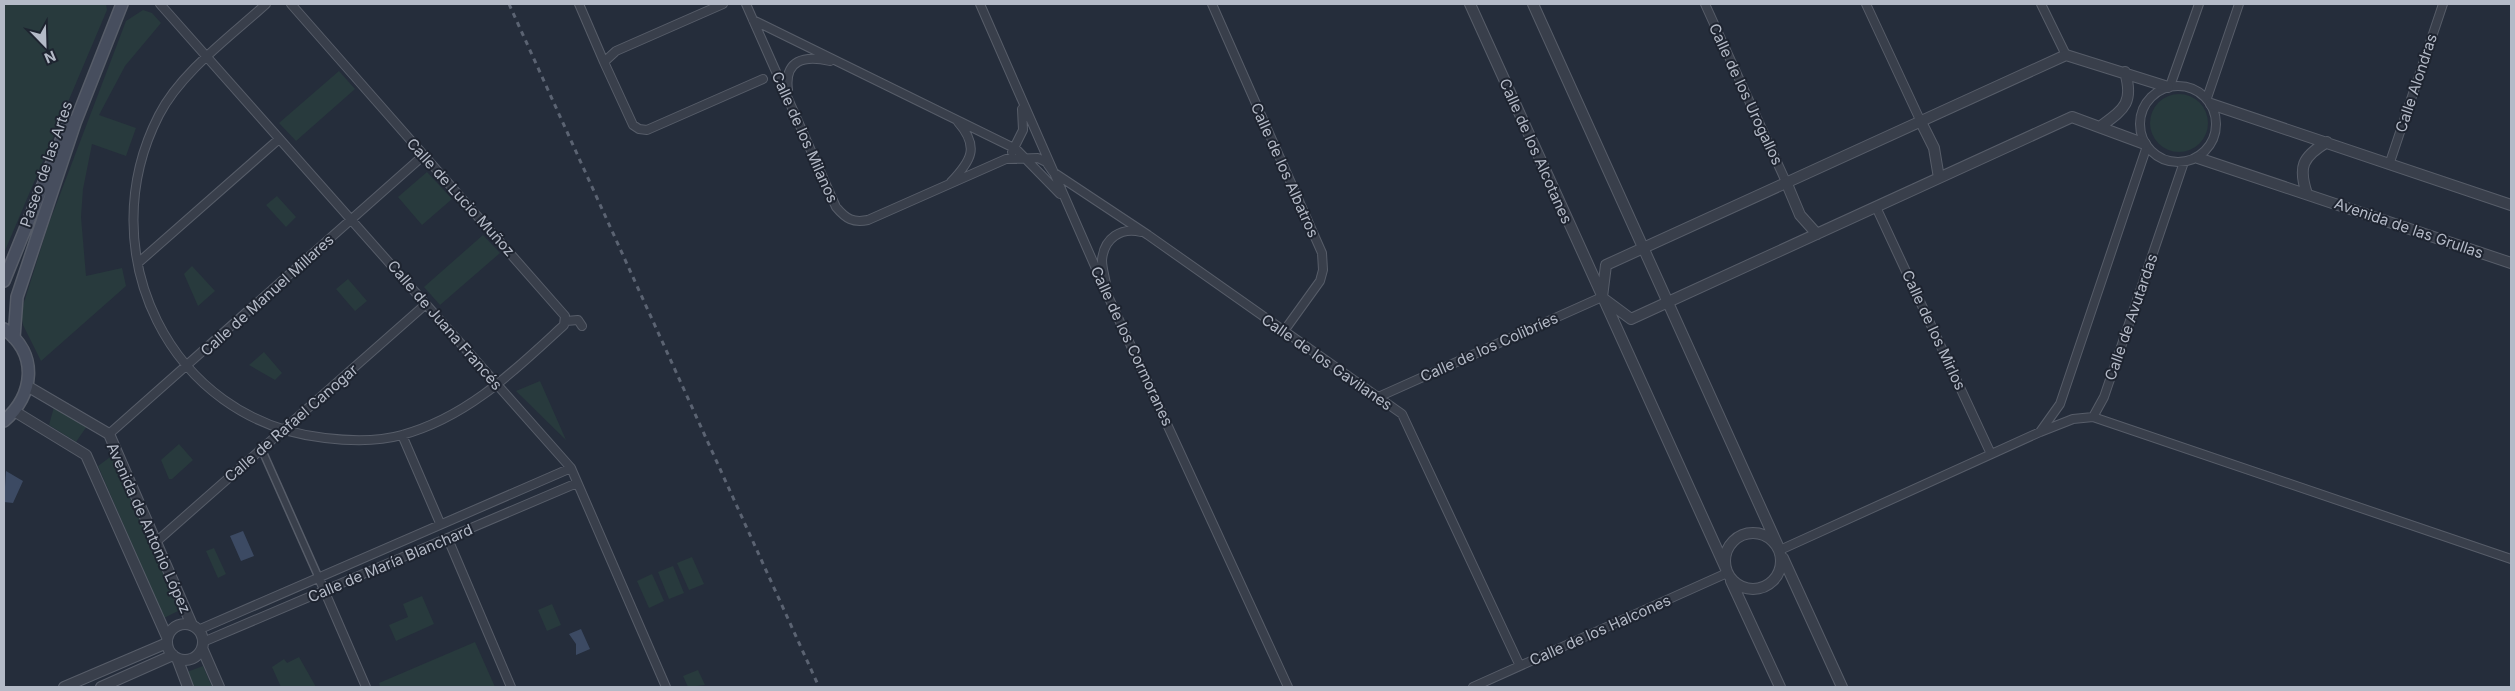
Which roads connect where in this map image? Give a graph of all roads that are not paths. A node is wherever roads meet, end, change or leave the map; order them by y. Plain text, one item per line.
1 (114, 4) edge
2 (122, 4) edge
3 (160, 4) edge
4 (266, 4) edge
5 (291, 4) edge
6 (579, 4) edge
7 (723, 4) edge
8 (746, 4) edge
9 (980, 4) edge
10 (1212, 4) edge
11 (1470, 4) edge
12 (1534, 4) edge
13 (1705, 4) edge
14 (1866, 4) edge
15 (2041, 4) edge
16 (2198, 4) edge
17 (2239, 4) edge
18 (2442, 4) edge
19 (753, 20) junction
20 (2066, 55) junction
21 (208, 57) junction
22 (604, 62) junction
23 (843, 64) junction
24 (2125, 72) junction
25 (763, 79) dead end
26 (2169, 87) junction
27 (789, 100) junction
28 (2209, 101) junction
29 (1022, 103) junction
30 (954, 119) junction
31 (1921, 122) junction
32 (2101, 126) junction
33 (279, 139) junction
34 (2327, 142) junction
35 (2146, 145) junction
36 (1016, 149) junction
37 (424, 155) junction
38 (1024, 157) junction
39 (2198, 158) junction
40 (1006, 159) junction
41 (2184, 162) junction
42 (2390, 162) junction
43 (1053, 172) junction
44 (1939, 178) junction
45 (1787, 184) junction
46 (948, 185) junction
47 (2307, 194) junction
48 (1064, 197) junction
49 (2511, 205) edge
50 (1876, 206) junction
51 (352, 220) junction
52 (1148, 234) junction
53 (1817, 234) junction
54 (1644, 248) junction
55 (138, 263) junction
56 (2511, 263) edge
57 (4, 281) edge
58 (1108, 296) junction
59 (1602, 297) junction
60 (1668, 302) junction
61 (426, 304) junction
62 (566, 320) junction
63 (582, 326) dead end
64 (4, 329) edge
65 (1284, 331) junction
66 (14, 338) junction
67 (187, 366) junction
68 (497, 385) junction
69 (27, 386) junction
70 (1376, 398) junction
71 (14, 412) junction
72 (2092, 417) junction
73 (4, 421) edge
74 (284, 430) junction
75 (2040, 432) junction
76 (109, 434) junction
77 (402, 435) junction
78 (262, 450) junction
79 (1991, 454) junction
80 (570, 468) junction
81 (577, 483) junction
82 (440, 523) junction
83 (448, 539) junction
84 (156, 542) junction
85 (1779, 550) junction
86 (2511, 559) edge
87 (1728, 573) junction
88 (318, 576) junction
89 (325, 591) junction
90 (195, 628) junction
91 (167, 640) junction
92 (203, 645) junction
93 (175, 657) junction
94 (1520, 666) junction
95 (64, 687) edge
96 (101, 687) edge
97 (188, 687) edge
98 (219, 687) edge
99 (366, 687) edge
100 (512, 687) edge
101 (666, 687) edge
102 (1288, 687) edge
103 (1473, 687) edge
104 (1780, 687) edge
105 (1842, 687) edge

1 - 57 main road, Paseo de las Artes
2 - 66 main road, Paseo de las Artes
3 - 21 street, Calle de Juana Francés
4 - 21 street
5 - 37 street, Calle de Lucio Muñoz
6 - 22 street
7 - 22 street
8 - 19 street, Calle de los Milanos
9 - 29 street, Calle de los Cormoranes
10 - 65 street, Calle de los Albatros
11 - 59 street, Calle de los Alcotanes
12 - 54 street
13 - 45 street, Calle de los Urogallos
14 - 31 street
15 - 20 street
16 - 26 street
17 - 28 street
18 - 42 street, Calle Alondras
19 - 23 street, Calle de los Gavilanes
19 - 27 street, Calle de los Milanos
20 - 24 street
20 - 31 street
21 - 33 street, Calle de Juana Francés
21 - 55 street
22 - 25 street
23 - 27 street, Calle de los Gavilanes
23 - 30 street, Calle de los Gavilanes
24 - 26 street
24 - 32 street
26 - 28 street
26 - 35 street
27 - 46 street, Calle de los Milanos
28 - 34 street
28 - 39 street
29 - 36 street
29 - 43 street, Calle de los Cormoranes
30 - 36 street, Calle de los Gavilanes
30 - 46 street, Calle de los Gavilanes
31 - 44 street
31 - 45 street
32 - 35 street
32 - 44 street
33 - 51 street, Calle de Juana Francés
33 - 55 street
34 - 42 street
34 - 47 street
35 - 41 street
35 - 75 street
36 - 38 street, Calle de los Gavilanes
36 - 40 street
37 - 51 street, Calle de Manuel Millares
37 - 62 street, Calle de Lucio Muñoz
38 - 40 street, Calle de los Gavilanes
38 - 43 street, Calle de los Gavilanes
38 - 48 street, Calle de los Gavilanes
39 - 41 street
39 - 47 street, Avenida de las Grullas
40 - 46 street, Calle de los Milanos
41 - 72 street, Calle de Avutardas
42 - 49 street
43 - 48 street, Calle de los Cormoranes
43 - 52 street, Calle de los Gavilanes
44 - 50 street
45 - 53 street
45 - 54 street
47 - 56 street, Avenida de las Grullas
48 - 58 street, Calle de los Cormoranes
50 - 53 street
50 - 79 street, Calle de los Mirlos
51 - 61 street, Calle de Juana Francés
51 - 67 street, Calle de Manuel Millares
52 - 58 street, Calle de los Gavilanes
52 - 65 street, Calle de los Gavilanes
53 - 60 street
54 - 59 street
54 - 60 street
55 - 67 street
58 - 102 street, Calle de los Cormoranes
59 - 60 street, Calle de los Alcotanes
59 - 70 street, Calle de los Colibríes
59 - 87 street, Calle de los Alcotanes
60 - 85 street
61 - 68 street, Calle de Juana Francés
61 - 74 street, Calle de Rafael Canogar
62 - 63 street
62 - 68 street
64 - 66 main road
65 - 70 street, Calle de los Gavilanes
66 - 69 main road
67 - 74 street
67 - 76 street, Calle de Manuel Millares
68 - 77 street
68 - 80 street, Calle de Juana Francés
69 - 71 main road
69 - 76 street, Avenida de Antonio López
70 - 94 street, Calle de los Gavilanes
71 - 73 main road
71 - 91 street, Avenida de Antonio López
72 - 75 street
72 - 86 street
74 - 77 street
74 - 78 street, Calle de Rafael Canogar
75 - 79 street
76 - 84 street, Avenida de Antonio López
77 - 82 street
78 - 84 street, Calle de Rafael Canogar
78 - 88 street
79 - 85 street
80 - 81 street, Calle de Juana Francés
80 - 82 street, Calle de María Blanchard
81 - 83 street, Calle de María Blanchard
81 - 101 street, Calle de Juana Francés
82 - 88 street, Calle de María Blanchard
83 - 89 street, Calle de María Blanchard
83 - 100 street
84 - 90 street, Avenida de Antonio López
85 - 87 street
85 - 87 street
85 - 105 street
87 - 94 street, Calle de los Halcones
87 - 104 street, Calle de los Alcotanes
88 - 89 street
88 - 90 street, Calle de María Blanchard
89 - 92 street, Calle de María Blanchard
89 - 99 street
90 - 91 street
90 - 92 street
91 - 93 street
91 - 95 street
92 - 93 street
92 - 98 street
93 - 96 street
93 - 97 street
94 - 103 street, Calle de los Halcones

